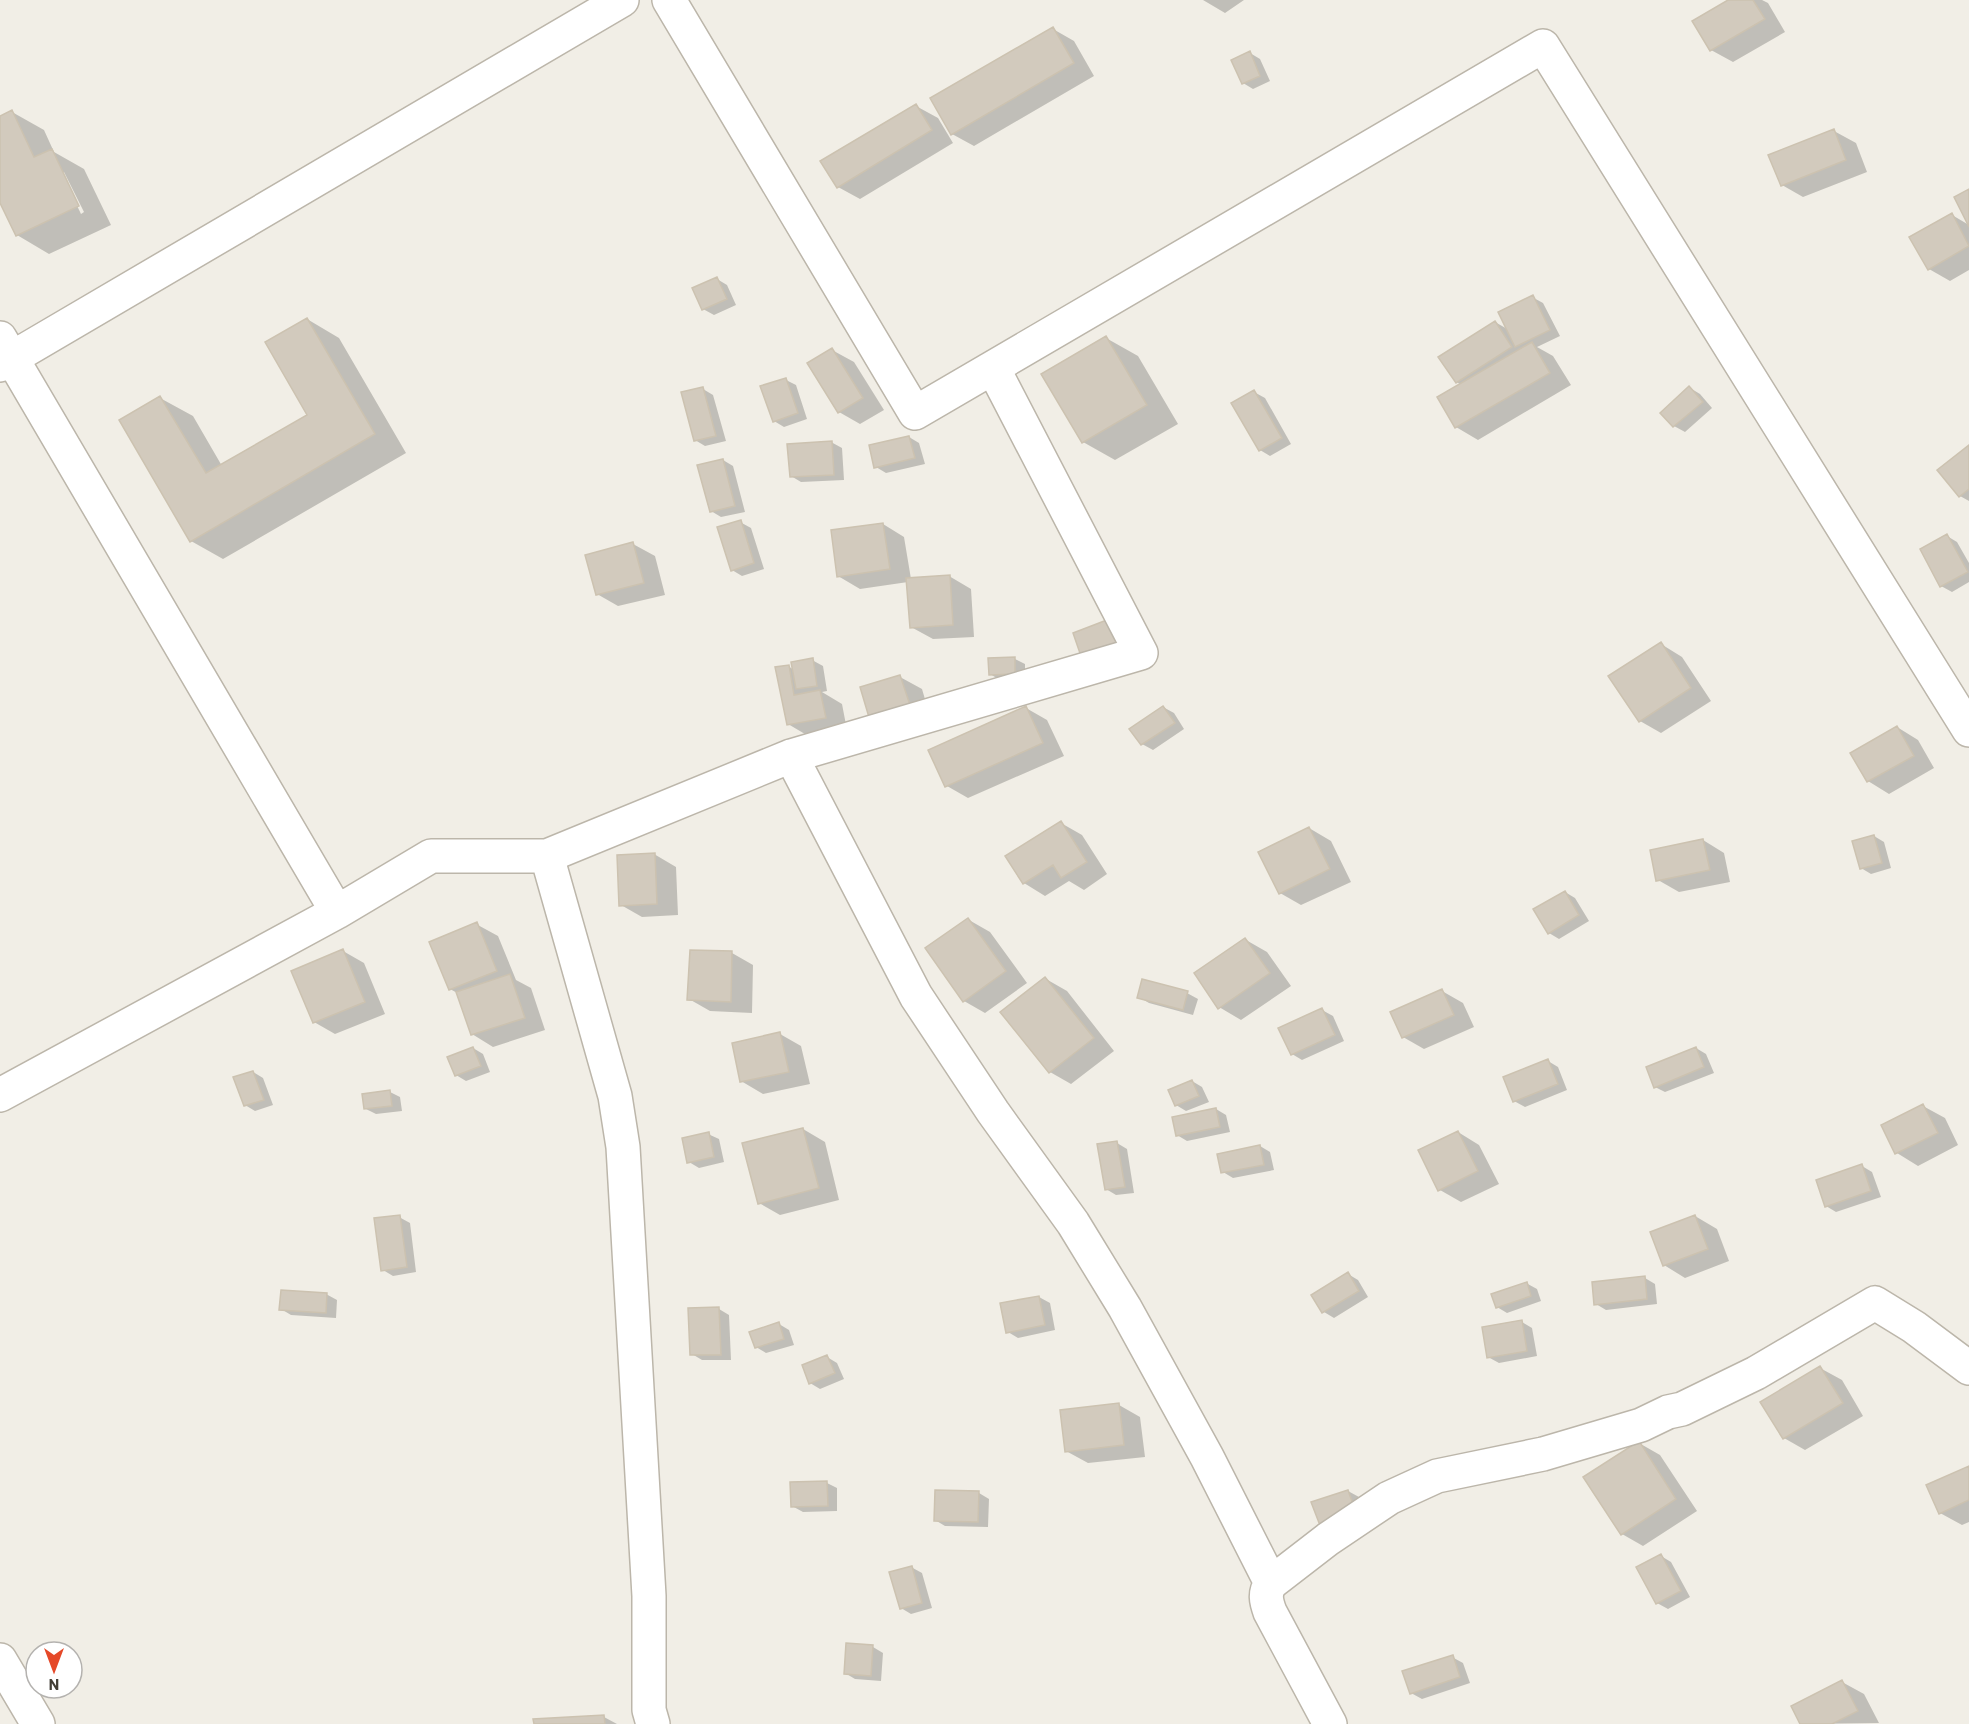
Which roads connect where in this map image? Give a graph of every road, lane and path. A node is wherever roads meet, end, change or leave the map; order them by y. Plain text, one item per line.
1 (622, 0) edge
2 (669, 0) edge
3 (4, 354) edge
4 (993, 368) junction
5 (1969, 730) edge
6 (792, 756) junction
7 (547, 856) junction
8 (337, 912) junction
9 (0, 1095) edge
10 (1969, 1368) edge
11 (1271, 1583) junction
12 (0, 1660) edge
13 (38, 1724) edge
14 (652, 1724) edge
15 (1330, 1724) edge

1 - 3 street
2 - 4 street
3 - 8 street
4 - 5 street
4 - 6 street
6 - 7 street
6 - 11 street
7 - 8 street
7 - 14 street
8 - 9 street
10 - 11 street
11 - 15 street
12 - 13 street

